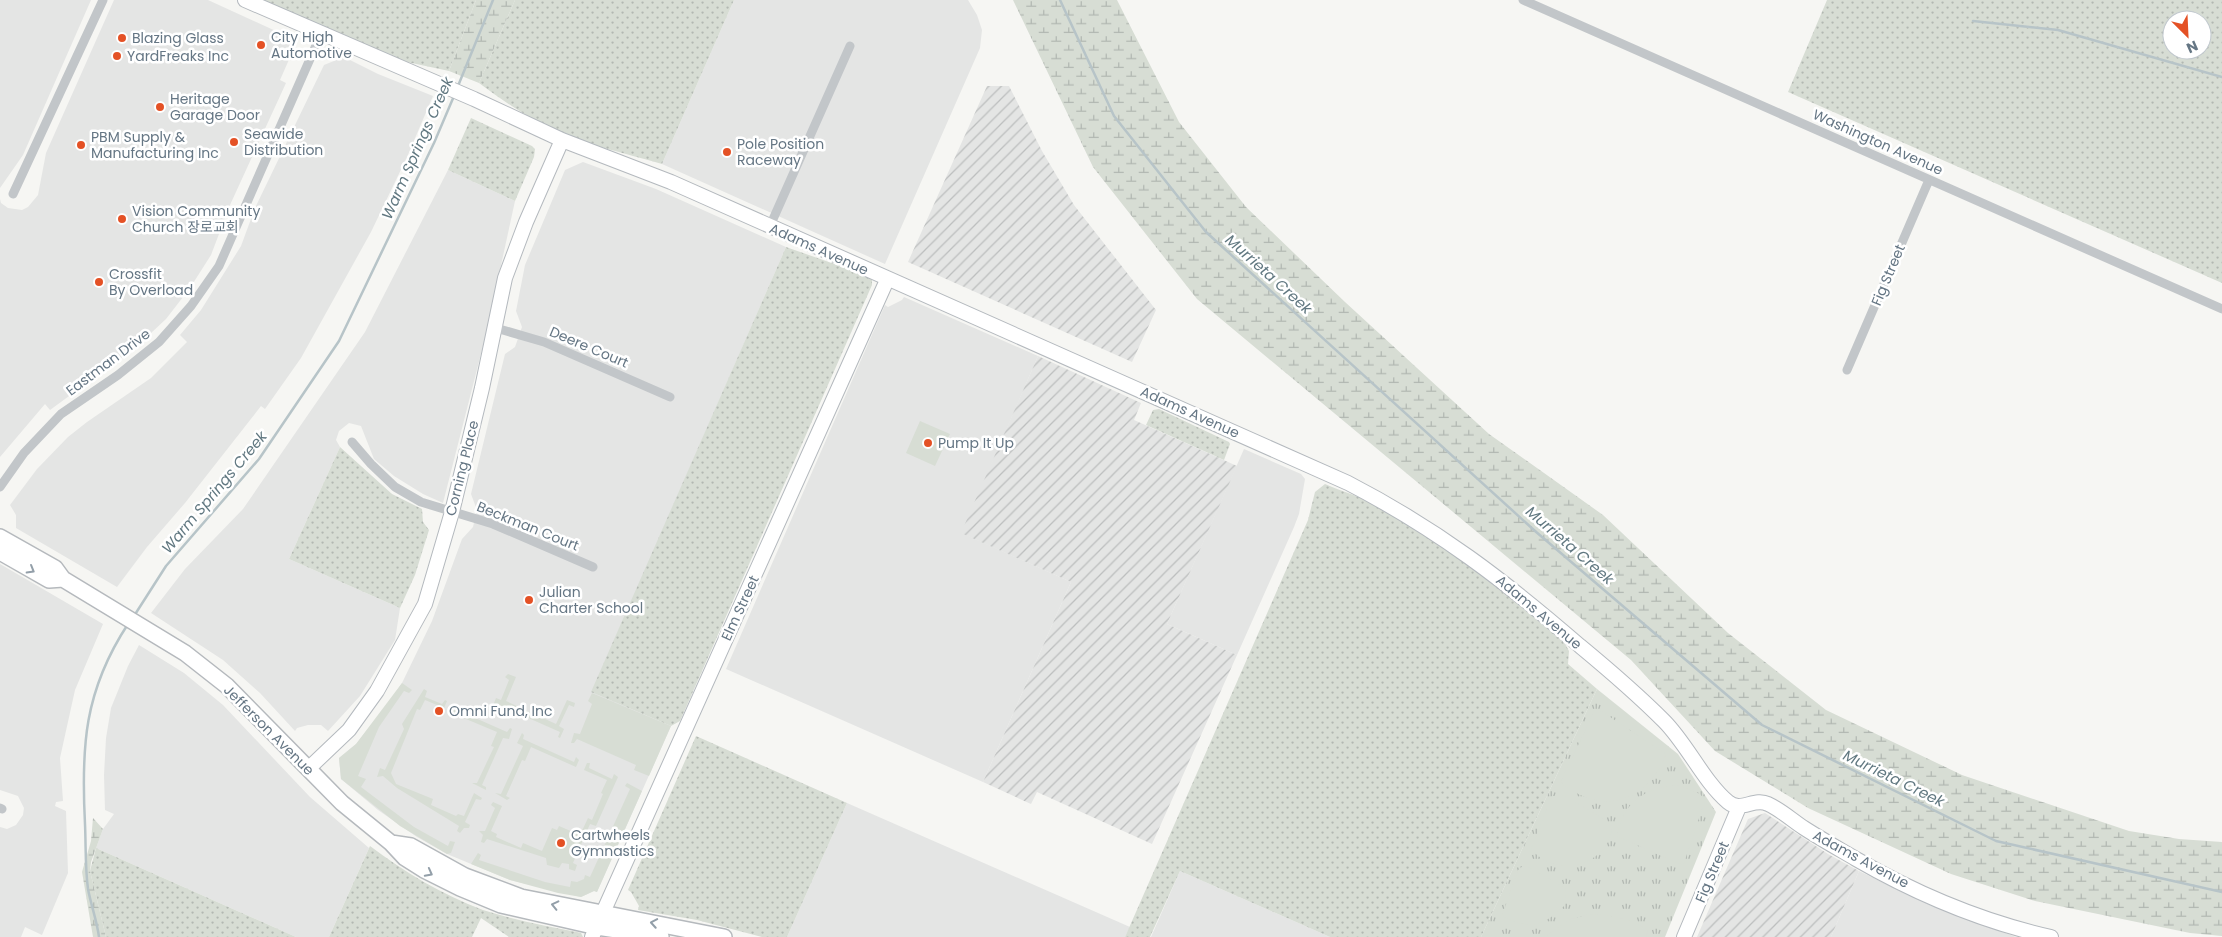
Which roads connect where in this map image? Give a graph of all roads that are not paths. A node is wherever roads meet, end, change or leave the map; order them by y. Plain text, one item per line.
1 (103, 0) edge
2 (245, 0) edge
3 (1523, 0) edge
4 (321, 34) junction
5 (850, 46) dead end
6 (562, 140) junction
7 (1929, 180) junction
8 (13, 194) dead end
9 (770, 226) junction
10 (887, 280) junction
11 (2222, 310) edge
12 (496, 328) junction
13 (1847, 370) dead end
14 (670, 397) dead end
15 (352, 442) dead end
16 (0, 487) edge
17 (452, 512) junction
18 (0, 537) edge
19 (0, 552) edge
20 (593, 567) dead end
21 (63, 579) junction
22 (308, 769) junction
23 (1739, 807) junction
24 (391, 843) junction
25 (603, 913) junction
26 (594, 932) edge
27 (661, 937) edge
28 (724, 937) edge
29 (1684, 937) edge
30 (2051, 937) edge

1 - 8 street
2 - 4 street, Adams Avenue
3 - 7 street, Washington Avenue
4 - 6 street, Adams Avenue
4 - 16 street, Eastman Drive
5 - 9 street
6 - 9 street, Adams Avenue
6 - 12 street, Corning Place
7 - 11 street, Washington Avenue
7 - 13 street, Fig Street
9 - 10 street, Adams Avenue
10 - 23 street, Adams Avenue
10 - 25 street, Elm Street
12 - 14 street, Deere Court
12 - 17 street, Corning Place
15 - 17 street, Beckman Court
17 - 20 street, Beckman Court
17 - 22 street, Corning Place
18 - 21 main road, Jefferson Avenue
19 -> 21 main road, Jefferson Avenue
21 - 22 main road, Jefferson Avenue
22 - 24 main road, Jefferson Avenue
23 - 29 street, Fig Street
23 - 30 street, Adams Avenue
25 -> 24 main road, Jefferson Avenue
24 -> 26 main road, Jefferson Avenue
25 - 26 street, Elm Street
28 -> 25 main road, Jefferson Avenue
26 - 27 main road, Jefferson Avenue

